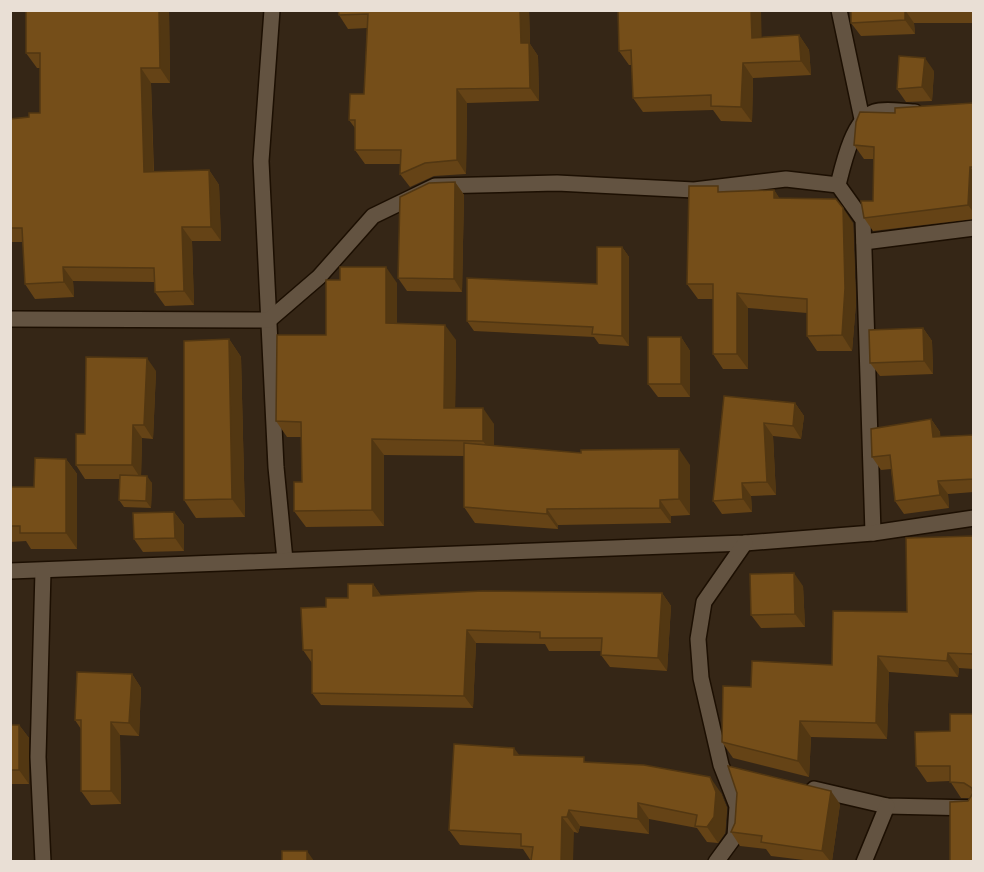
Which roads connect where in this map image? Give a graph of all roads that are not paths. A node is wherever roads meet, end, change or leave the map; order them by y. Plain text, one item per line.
1 (272, 10) edge
2 (838, 10) edge
3 (927, 111) edge
4 (862, 118) junction
5 (838, 185) junction
6 (974, 228) edge
7 (864, 242) junction
8 (10, 320) edge
9 (269, 320) junction
10 (974, 518) edge
11 (873, 533) junction
12 (745, 543) junction
13 (285, 560) junction
14 (10, 571) edge
15 (43, 571) junction
16 (721, 765) junction
17 (741, 770) edge
18 (802, 786) edge
19 (887, 806) junction
20 (974, 808) edge
21 (43, 861) edge
22 (716, 861) edge
23 (864, 861) edge

1 - 9 street
2 - 4 street
3 - 4 street
4 - 5 street
5 - 7 street
5 - 9 street
6 - 7 street
7 - 11 street
8 - 9 street
9 - 13 street
10 - 11 street
11 - 12 street
12 - 13 street
12 - 16 street
13 - 15 street
14 - 15 street
15 - 21 street
16 - 17 street
16 - 22 street
18 - 19 street
19 - 20 street
19 - 23 street

